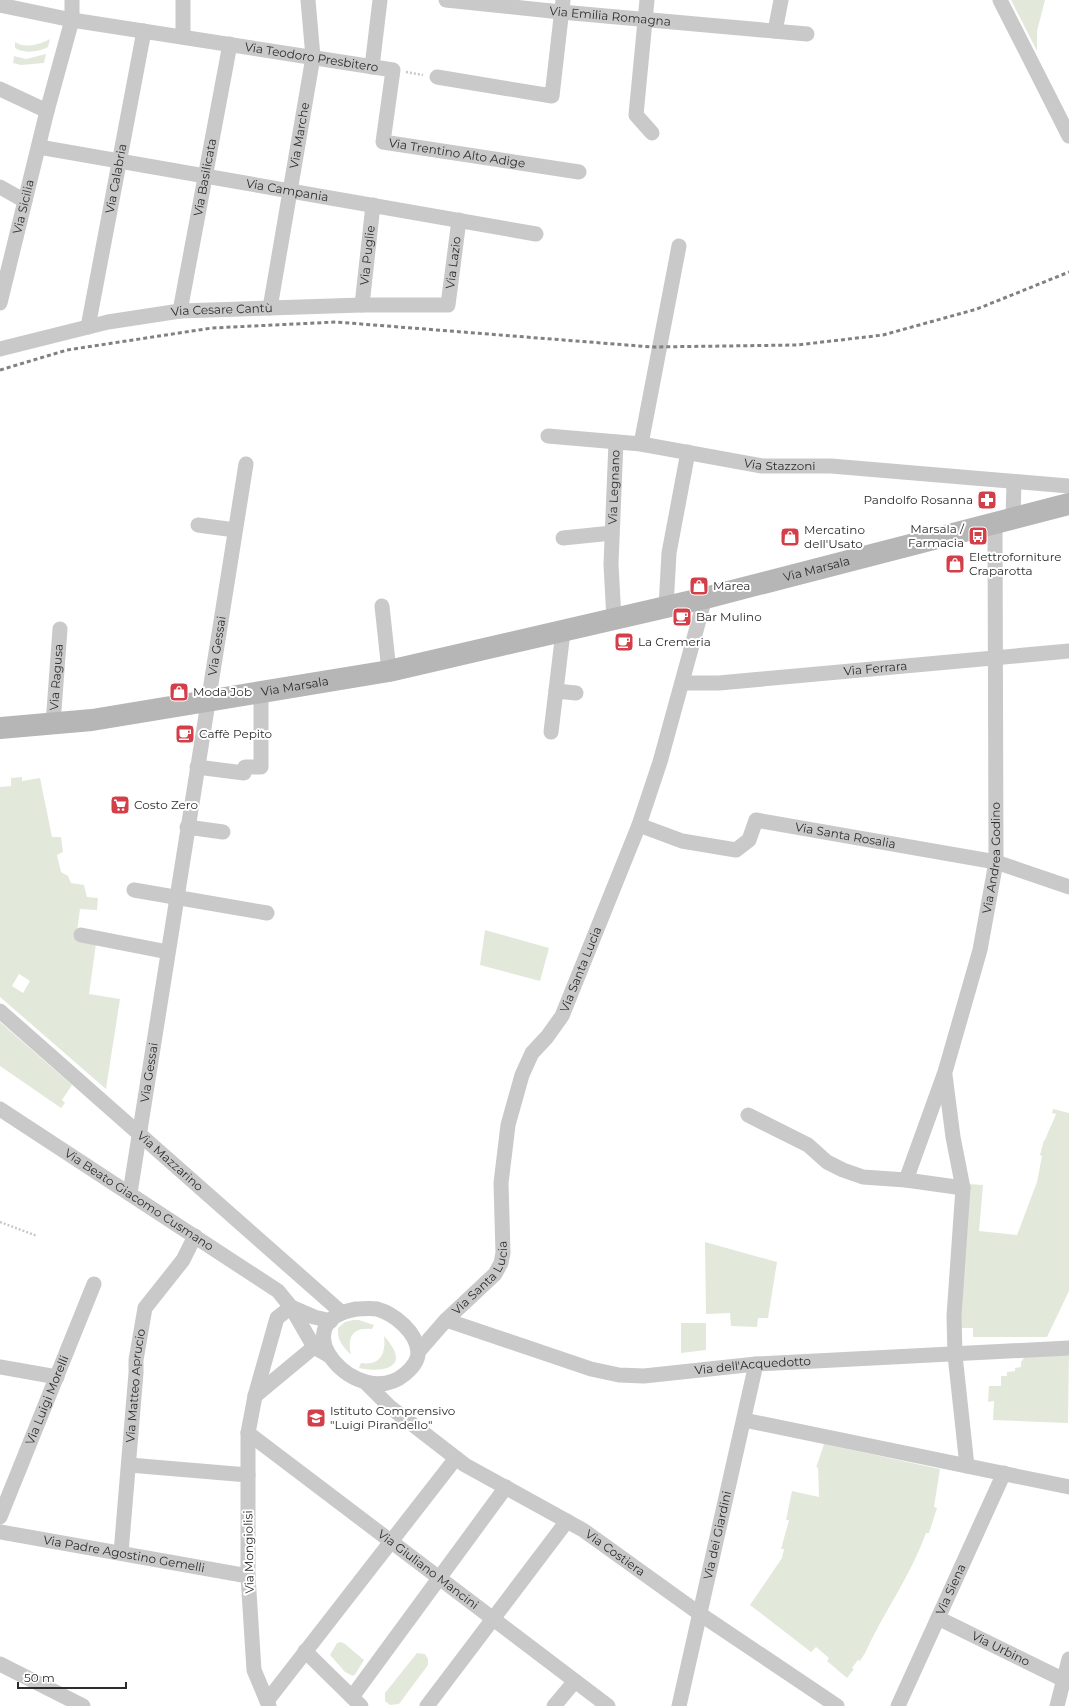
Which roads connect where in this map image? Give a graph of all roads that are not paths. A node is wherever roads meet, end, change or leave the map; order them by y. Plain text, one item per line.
1 (72, 0) edge
2 (183, 0) edge
3 (308, 0) edge
4 (380, 0) edge
5 (446, 0) edge
6 (647, 0) edge
7 (781, 0) edge
8 (1000, 0) edge
9 (0, 5) edge
10 (562, 6) edge
11 (645, 19) junction
12 (72, 20) junction
13 (144, 31) junction
14 (775, 31) junction
15 (807, 34) dead end
16 (183, 37) junction
17 (230, 44) junction
18 (313, 57) junction
19 (372, 67) junction
20 (393, 70) joint
21 (437, 77) road end
22 (0, 89) edge
23 (47, 111) junction
24 (652, 133) dead end
25 (1069, 136) edge
26 (39, 147) junction
27 (119, 161) junction
28 (579, 172) dead end
29 (205, 176) junction
30 (0, 187) edge
31 (290, 191) junction
32 (25, 201) junction
33 (373, 205) junction
34 (459, 220) junction
35 (536, 234) dead end
36 (679, 246) dead end
37 (5, 261) edge
38 (0, 303) edge
39 (362, 305) junction
40 (448, 306) joint
41 (270, 308) junction
42 (180, 311) junction
43 (88, 327) junction
44 (0, 349) edge
45 (548, 436) dead end
46 (616, 442) junction
47 (641, 444) junction
48 (688, 452) junction
49 (246, 464) dead end
50 (1014, 482) junction
51 (1069, 486) edge
52 (1069, 504) edge
53 (1004, 520) junction
54 (198, 525) dead end
55 (235, 530) junction
56 (612, 533) junction
57 (563, 538) dead end
58 (705, 598) junction
59 (382, 606) dead end
60 (666, 607) junction
61 (614, 620) junction
62 (60, 629) dead end
63 (563, 632) junction
64 (1069, 651) edge
65 (996, 658) junction
66 (389, 672) junction
67 (682, 683) junction
68 (556, 691) junction
69 (576, 693) dead end
70 (262, 694) junction
71 (207, 700) junction
72 (53, 724) junction
73 (0, 728) edge
74 (551, 732) dead end
75 (197, 767) junction
76 (639, 825) junction
77 (187, 827) junction
78 (223, 832) dead end
79 (996, 862) junction
80 (1069, 887) edge
81 (134, 890) dead end
82 (176, 897) junction
83 (267, 913) dead end
84 (81, 935) dead end
85 (168, 952) junction
86 (0, 1011) edge
87 (945, 1072) junction
88 (0, 1109) edge
89 (748, 1115) dead end
90 (139, 1132) junction
91 (906, 1180) junction
92 (963, 1188) junction
93 (130, 1193) junction
94 (195, 1236) junction
95 (94, 1284) dead end
96 (291, 1307) junction
97 (336, 1316) junction
98 (446, 1320) junction
99 (314, 1347) junction
100 (1069, 1348) edge
101 (418, 1352) junction
102 (328, 1355) junction
103 (955, 1355) junction
104 (756, 1364) junction
105 (0, 1367) edge
106 (57, 1377) junction
107 (398, 1381) junction
108 (366, 1383) junction
109 (255, 1396) junction
110 (390, 1407) junction
111 (744, 1420) junction
112 (248, 1433) junction
113 (456, 1458) junction
114 (129, 1466) junction
115 (967, 1466) junction
116 (1004, 1474) junction
117 (248, 1475) junction
118 (506, 1487) junction
119 (1069, 1487) edge
120 (0, 1517) edge
121 (567, 1521) junction
122 (0, 1532) edge
123 (391, 1542) junction
124 (121, 1553) junction
125 (248, 1576) junction
126 (439, 1578) junction
127 (700, 1614) junction
128 (938, 1618) junction
129 (493, 1619) junction
130 (305, 1651) junction
131 (1069, 1659) edge
132 (0, 1664) edge
133 (1064, 1680) junction
134 (575, 1681) junction
135 (357, 1701) edge
136 (268, 1703) edge
137 (83, 1706) edge
138 (427, 1706) edge
139 (554, 1706) edge
140 (608, 1706) edge
141 (679, 1706) edge
142 (837, 1706) edge
143 (898, 1706) edge
144 (1057, 1706) edge

1 - 12 street, Via Sicilia
2 - 16 street
3 - 18 street, Via Marche
4 - 19 street
5 - 10 street, Via Emilia Romagna
6 - 11 street
7 - 14 street
8 - 25 street
9 - 12 street, Via Teodoro Presbitero
10 - 11 street, Via Emilia Romagna
10 - 21 street
11 - 14 street, Via Emilia Romagna
11 - 24 street
12 - 13 street, Via Teodoro Presbitero
12 - 23 street, Via Sicilia
13 - 16 street, Via Teodoro Presbitero
13 - 27 street, Via Calabria
14 - 15 street, Via Emilia Romagna
16 - 17 street, Via Teodoro Presbitero
17 - 18 street, Via Teodoro Presbitero
17 - 29 street, Via Basilicata
18 - 19 street, Via Teodoro Presbitero
18 - 31 street, Via Marche
19 - 20 street, Via Teodoro Presbitero
20 - 28 street, Via Trentino Alto Adige
22 - 23 street
23 - 26 street, Via Sicilia
26 - 27 street, Via Campania
26 - 32 street, Via Sicilia
27 - 29 street, Via Campania
27 - 43 street, Via Calabria
29 - 31 street, Via Campania
29 - 42 street, Via Basilicata
30 - 32 street
31 - 33 street, Via Campania
31 - 41 street, Via Marche
32 - 37 street, Via Sicilia
33 - 34 street, Via Campania
33 - 39 street, Via Puglie
34 - 35 street, Via Campania
34 - 40 street, Via Lazio
36 - 47 street
37 - 38 street, Via Sicilia
39 - 40 street, Via Cesare Cantù
39 - 41 street, Via Cesare Cantù
41 - 42 street, Via Cesare Cantù
42 - 43 street, Via Cesare Cantù
43 - 44 street, Via Cesare Cantù
45 - 46 street, Via Stazzoni
46 - 47 street, Via Stazzoni
46 - 56 street, Via Legnano
47 - 48 street, Via Stazzoni
48 - 50 street, Via Stazzoni
48 - 60 street
49 - 55 street, Via Gessai
50 - 51 street, Via Stazzoni
50 - 53 street
52 - 53 main road, Via Marsala
53 - 58 main road, Via Marsala
53 - 65 street, Via Andrea Godino
54 - 55 street
55 - 71 street, Via Gessai
56 - 57 street, Via Legnano
56 - 61 street, Via Legnano
58 - 60 main road, Via Marsala
58 - 67 street, Via Santa Lucia
59 - 66 street
60 - 61 main road, Via Marsala
61 - 63 main road, Via Marsala
62 - 72 street, Via Ragusa
63 - 66 main road, Via Marsala
63 - 68 street
64 - 65 street, Via Ferrara
65 - 67 street, Via Ferrara
65 - 79 street, Via Andrea Godino
66 - 70 main road, Via Marsala
67 - 76 street, Via Santa Lucia
68 - 69 street
68 - 74 street
70 - 71 main road, Via Marsala
70 - 75 street
71 - 72 main road, Via Marsala
71 - 75 street, Via Gessai
72 - 73 main road, Via Marsala
75 - 77 street, Via Gessai
76 - 79 street, Via Santa Rosalia
76 - 98 street, Via Santa Lucia
77 - 78 street
77 - 82 street, Via Gessai
79 - 80 street, Via Santa Rosalia
79 - 87 street, Via Andrea Godino
81 - 82 street
82 - 83 street
82 - 85 street, Via Gessai
84 - 85 street
85 - 90 street, Via Gessai
86 - 90 street, Via Mazzarino
87 - 91 street, Via Andrea Godino
87 - 92 street
88 - 93 street, Via Beato Giacomo Cusmano
89 - 91 street
90 - 93 street, Via Gessai
90 - 97 street, Via Mazzarino
91 - 92 street
92 - 103 street
93 - 94 street, Via Beato Giacomo Cusmano
94 - 96 street, Via Beato Giacomo Cusmano
94 - 114 street, Via Matteo Aprucio
95 - 106 street, Via Luigi Morelli
96 - 97 street
96 - 99 street, Via Beato Giacomo Cusmano
96 - 109 street, Via Mongiolisi
97 - 101 street
97 - 102 street
98 - 101 street, Via Santa Lucia
98 - 104 street, Via dell'Acquedotto
99 - 102 street
99 - 109 street
100 - 103 street, Via dell'Acquedotto
101 - 107 street
102 - 108 street
103 - 104 street, Via dell'Acquedotto
103 - 115 street
104 - 111 street, Via dei Giardini
105 - 106 street
106 - 120 street, Via Luigi Morelli
107 - 108 street
107 - 110 street
108 - 110 street, Via Costiera
109 - 112 street, Via Mongiolisi
110 - 113 street, Via Costiera
111 - 115 street
111 - 127 street, Via dei Giardini
112 - 117 street, Via Mongiolisi
112 - 123 street, Via Giuliano Mancini
113 - 118 street, Via Costiera
113 - 123 street
114 - 117 street
114 - 124 street, Via Matteo Aprucio
115 - 116 street
116 - 119 street
116 - 128 street, Via Siena
117 - 125 street, Via Mongiolisi
118 - 121 street, Via Costiera
118 - 126 street
121 - 127 street, Via Costiera
121 - 129 street
122 - 124 street, Via Padre Agostino Gemelli
123 - 126 street, Via Giuliano Mancini
123 - 130 street
124 - 125 street, Via Padre Agostino Gemelli
125 - 136 street, Via Mongiolisi
126 - 129 street, Via Giuliano Mancini
126 - 135 street
127 - 141 street, Via dei Giardini
127 - 142 street, Via Costiera
128 - 133 street, Via Urbino
128 - 143 street, Via Siena
129 - 134 street, Via Giuliano Mancini
129 - 138 street
130 - 135 street
130 - 136 street
131 - 133 street
132 - 137 street
133 - 144 street
134 - 139 street
134 - 140 street, Via Giuliano Mancini

